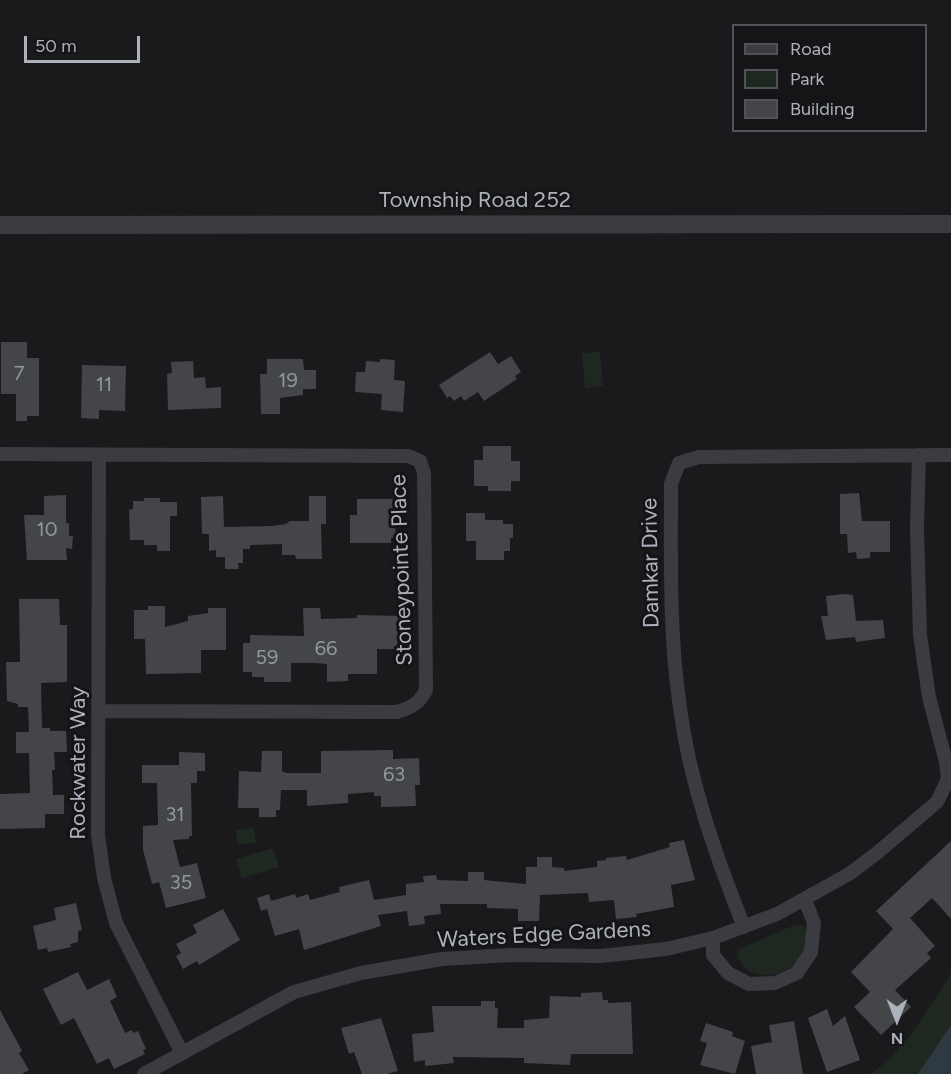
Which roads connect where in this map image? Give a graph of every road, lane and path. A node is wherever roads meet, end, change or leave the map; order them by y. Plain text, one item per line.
1 (951, 224) edge
2 (0, 225) edge
3 (0, 454) edge
4 (99, 455) junction
5 (919, 455) junction
6 (951, 455) edge
7 (99, 711) junction
8 (805, 900) junction
9 (744, 927) junction
10 (714, 938) junction
11 (182, 1053) junction
12 (144, 1074) edge

1 - 2 street, Township Road 252
3 - 4 street, Stoneypointe Place
4 - 7 street, Rockwater Way
4 - 7 street, Stoneypointe Place
5 - 6 street, Damkar Drive
5 - 8 street, Waters Edge Gardens
5 - 9 street, Damkar Drive
7 - 11 street, Rockwater Way
8 - 9 street, Waters Edge Gardens
8 - 10 street
9 - 10 street, Waters Edge Gardens
10 - 11 street, Waters Edge Gardens
11 - 12 street, Waters Edge Gardens

